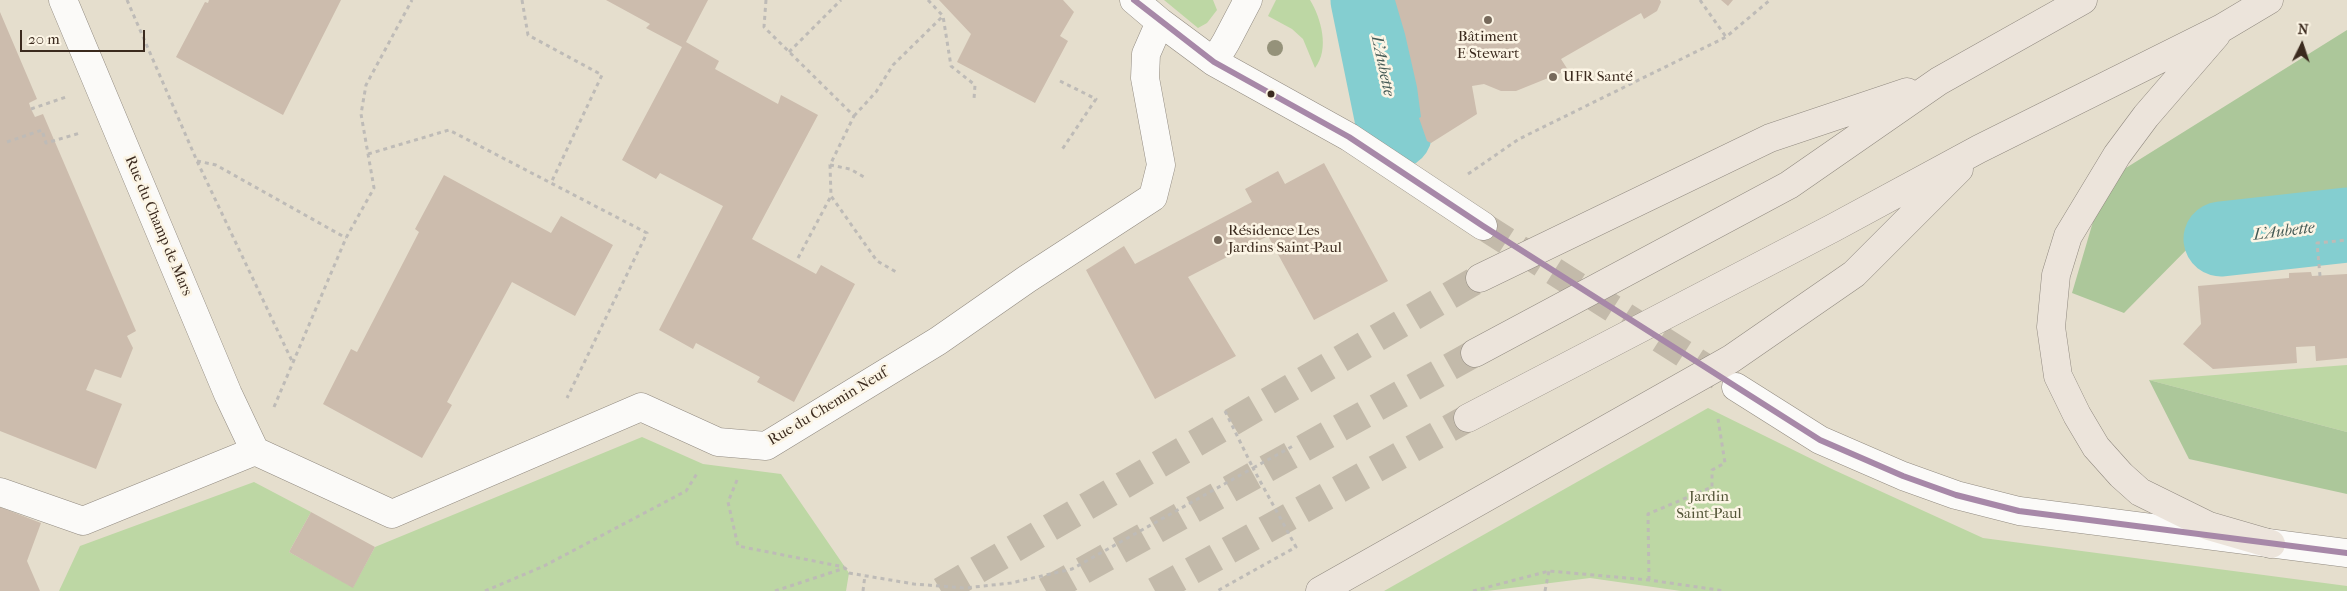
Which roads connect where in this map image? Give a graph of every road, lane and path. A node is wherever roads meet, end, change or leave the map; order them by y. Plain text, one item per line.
1 (63, 0) edge
2 (127, 0) edge
3 (412, 0) edge
4 (522, 0) edge
5 (766, 0) edge
6 (841, 0) edge
7 (928, 0) edge
8 (1134, 0) edge
9 (1248, 0) edge
10 (1700, 0) edge
11 (1770, 0) edge
12 (2082, 0) edge
13 (2270, 0) edge
14 (943, 16) junction
15 (1160, 22) junction
16 (2222, 28) junction
17 (1726, 37) junction
18 (789, 52) junction
19 (1214, 62) junction
20 (1060, 81) dead end
21 (1939, 81) junction
22 (974, 99) dead end
23 (854, 116) junction
24 (115, 124) junction
25 (7, 142) dead end
26 (1979, 149) junction
27 (1060, 151) dead end
28 (368, 154) junction
29 (197, 161) junction
30 (830, 165) junction
31 (864, 177) dead end
32 (551, 183) junction
33 (1436, 195) junction
34 (831, 196) junction
35 (1483, 226) tunnel mouth
36 (346, 238) junction
37 (2347, 240) edge
38 (798, 258) dead end
39 (898, 273) dead end
40 (2320, 276) dead end
41 (1480, 278) tunnel mouth
42 (1474, 353) tunnel mouth
43 (293, 362) junction
44 (1744, 392) joint
45 (1225, 411) dead end
46 (1468, 418) tunnel mouth
47 (718, 442) junction
48 (1293, 446) dead end
49 (542, 450) junction
50 (255, 451) junction
51 (1253, 468) junction
52 (0, 492) edge
53 (2271, 544) junction
54 (2347, 553) edge
55 (845, 568) junction
56 (1549, 571) junction
57 (865, 575) junction
58 (1649, 580) junction
59 (485, 591) edge
60 (775, 591) edge
61 (862, 591) edge
62 (1217, 591) edge
63 (1320, 591) edge
64 (1473, 591) edge
65 (1545, 591) edge
66 (1725, 591) edge

1 - 24 street, Rue du Champ de Mars
2 - 29 path
3 - 28 path
4 - 32 path
5 - 18 path
6 - 18 path
7 - 14 path
8 - 15 street
9 - 19 street
10 - 17 path
11 - 17 path
12 - 21 highway
13 - 16 highway
14 - 22 path
14 - 23 path
15 - 19 street
15 - 47 street, Rue du Chemin Neuf
16 - 26 highway
16 - 53 highway
17 - 33 path
18 - 23 path
19 - 33 street
20 - 27 path
21 - 41 highway
21 - 42 highway
23 - 30 path
24 - 25 path
24 - 50 street, Rue du Champ de Mars
26 - 46 highway
26 - 63 highway
28 - 32 path
28 - 36 path
29 - 36 path
29 - 43 path
30 - 31 path
30 - 34 path
32 - 49 path
33 - 35 street
34 - 38 path
34 - 39 path
36 - 43 path
37 - 40 path
43 - 50 path
44 - 53 street
44 - 58 path
45 - 51 path
47 - 49 street, Rue du Chemin Neuf
47 - 55 path
47 - 59 path
48 - 51 path
49 - 50 street, Rue du Chemin Neuf
50 - 52 street
51 - 57 path
51 - 62 path
53 - 54 street
55 - 57 path
55 - 60 path
56 - 58 path
56 - 64 path
56 - 65 path
57 - 61 path
58 - 66 path

